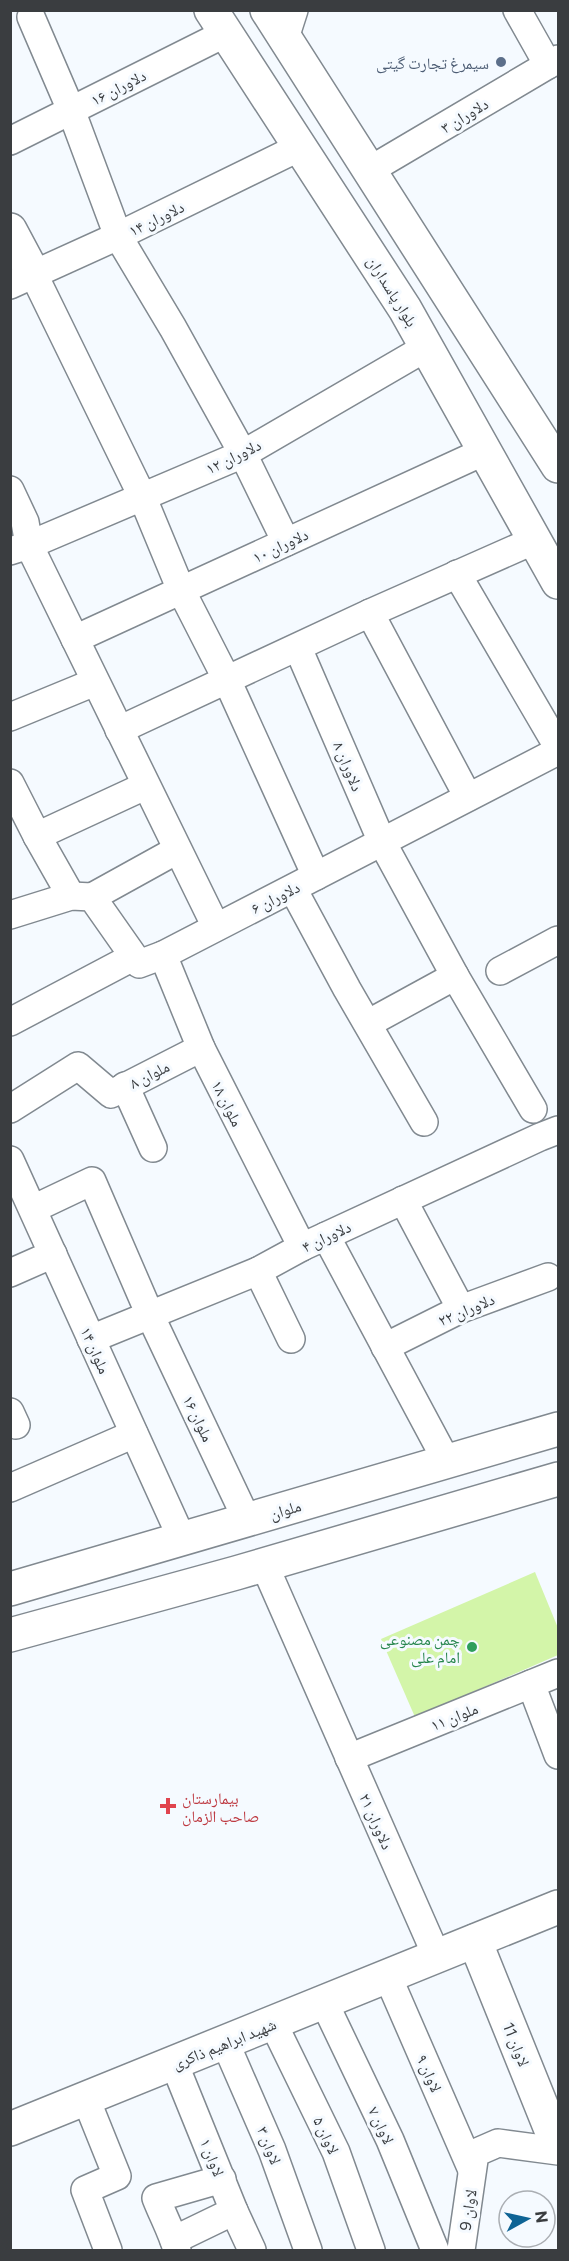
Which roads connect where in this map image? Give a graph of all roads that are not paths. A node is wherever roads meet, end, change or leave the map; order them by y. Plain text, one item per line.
1 (267, 10) edge
2 (517, 10) edge
3 (28, 20) edge
4 (218, 22) edge
5 (290, 24) edge
6 (553, 62) edge
7 (71, 111) junction
8 (10, 141) edge
9 (300, 147) junction
10 (370, 170) junction
11 (10, 230) edge
12 (118, 236) junction
13 (22, 280) edge
14 (427, 347) junction
15 (485, 451) junction
16 (243, 454) junction
17 (558, 466) edge
18 (10, 490) edge
19 (142, 496) junction
20 (535, 540) junction
21 (286, 542) junction
22 (20, 548) edge
23 (457, 574) junction
24 (558, 582) edge
25 (181, 590) junction
26 (370, 613) junction
27 (75, 639) junction
28 (298, 648) junction
29 (95, 681) junction
30 (227, 681) junction
31 (10, 717) edge
32 (119, 730) junction
33 (558, 749) edge
34 (10, 783) edge
35 (145, 786) junction
36 (468, 796) junction
37 (37, 836) junction
38 (382, 842) junction
39 (177, 850) junction
40 (304, 883) junction
41 (81, 896) junction
42 (10, 915) edge
43 (216, 927) junction
44 (558, 940) edge
45 (163, 955) junction
46 (134, 957) junction
47 (500, 971) dead end
48 (455, 975) junction
49 (10, 1022) edge
50 (369, 1023) junction
51 (201, 1048) junction
52 (125, 1086) junction
53 (10, 1109) edge
54 (533, 1109) dead end
55 (424, 1122) dead end
56 (558, 1130) edge
57 (153, 1148) dead end
58 (10, 1160) edge
59 (403, 1200) junction
60 (33, 1209) junction
61 (314, 1241) junction
62 (53, 1254) junction
63 (258, 1271) junction
64 (10, 1273) edge
65 (548, 1277) dead end
66 (461, 1309) junction
67 (150, 1316) junction
68 (91, 1339) junction
69 (291, 1339) dead end
70 (385, 1347) junction
71 (558, 1429) edge
72 (134, 1434) junction
73 (447, 1462) junction
74 (558, 1479) edge
75 (10, 1488) edge
76 (248, 1520) junction
77 (182, 1539) junction
78 (264, 1564) junction
79 (10, 1589) edge
80 (10, 1635) edge
81 (558, 1673) edge
82 (531, 1684) junction
83 (558, 1755) edge
84 (349, 1758) junction
85 (558, 1907) edge
86 (475, 1941) junction
87 (437, 1957) junction
88 (388, 1977) junction
89 (324, 2002) junction
90 (273, 2023) junction
91 (225, 2042) junction
92 (174, 2063) junction
93 (86, 2099) junction
94 (10, 2129) edge
95 (558, 2149) edge
96 (472, 2170) junction
97 (222, 2179) junction
98 (234, 2211) junction
99 (176, 2245) edge
100 (108, 2250) edge
101 (252, 2250) edge
102 (308, 2250) edge
103 (371, 2250) edge
104 (435, 2250) edge
105 (460, 2250) edge

1 - 5 main road
2 - 6 street
3 - 7 street
4 - 7 street, دلاوران ۱۶
4 - 9 main road, بلوار پاسداران
5 - 10 main road
6 - 10 street, دلاوران ۳
7 - 8 street, دلاوران ۱۶
7 - 12 street
9 - 12 street, دلاوران ۱۴
9 - 14 main road, بلوار پاسداران
10 - 17 main road
11 - 13 main road
12 - 13 street, دلاوران ۱۴
12 - 16 street
13 - 19 street
14 - 15 main road, بلوار پاسداران
14 - 16 street, دلاوران ۱۲
15 - 20 main road, بلوار پاسداران
15 - 21 street, دلاوران ۱۰
16 - 19 street, دلاوران ۱۲
16 - 21 street
18 - 22 street
19 - 22 street, دلاوران ۱۲
19 - 25 street
20 - 23 street
20 - 24 main road, بلوار پاسداران
21 - 25 street, دلاوران ۱۰
22 - 27 street
23 - 26 street
23 - 33 street
25 - 27 street, دلاوران ۱۰
25 - 30 street
26 - 28 street
26 - 36 street
27 - 29 street
28 - 30 street
28 - 38 street, دلاوران ۸
29 - 31 street
29 - 32 street
30 - 32 street
30 - 40 street
32 - 35 street
33 - 36 street, دلاوران ۶
34 - 37 street
35 - 37 street
35 - 39 street
36 - 38 street, دلاوران ۶
37 - 41 street
38 - 40 street, دلاوران ۶
38 - 48 street, دلاوران ۸
39 - 41 street
39 - 43 street
40 - 43 street, دلاوران ۶
40 - 50 street
41 - 42 street
41 - 46 street
43 - 45 street, دلاوران ۶
44 - 47 street
45 - 46 street, دلاوران ۶
45 - 51 street, ملوان ۱۸
46 - 49 street
48 - 50 street
48 - 54 street, دلاوران ۸
50 - 55 street
51 - 52 street, ملوان ۸
51 - 61 street, ملوان ۱۸
52 - 53 street, ملوان ۸
52 - 57 street
56 - 59 street, دلاوران ۴
58 - 60 street, ملوان ۱۴
59 - 61 street, دلاوران ۴
59 - 66 street
60 - 62 street, ملوان ۱۴
60 - 67 street, ملوان ۱۶
61 - 63 street, دلاوران ۴
61 - 70 street, ملوان ۱۸
62 - 64 street
62 - 68 street, ملوان ۱۴
63 - 67 street, دلاوران ۴
63 - 69 street
65 - 66 street, دلاوران ۲۲
66 - 70 street, دلاوران ۲۲
67 - 68 street, دلاوران ۴
67 - 76 street, ملوان ۱۶
68 - 72 street, ملوان ۱۴
70 - 73 street, ملوان ۱۸
71 - 73 main road, ملوان
72 - 75 street
72 - 77 street, ملوان ۱۴
73 - 76 main road, ملوان
74 - 78 main road
76 - 77 main road, ملوان
77 - 79 main road, ملوان
78 - 80 main road
78 - 84 street, دلاوران ۲۱
81 - 82 street, ملوان ۱۱
82 - 83 street
82 - 84 street, ملوان ۱۱
84 - 87 street, دلاوران ۲۱
85 - 86 main road
86 - 87 main road
86 - 95 main road, لاوان 11
87 - 88 main road, شهید ابراهیم ذاکری
88 - 89 main road, شهید ابراهیم ذاکری
88 - 96 street, لاوان ۹
89 - 90 main road, شهید ابراهیم ذاکری
89 - 104 street, لاوان ۷
90 - 91 main road, شهید ابراهیم ذاکری
90 - 103 street, لاوان ۵
91 - 92 main road, شهید ابراهیم ذاکری
91 - 102 street, لاوان ۳
92 - 93 main road, شهید ابراهیم ذاکری
92 - 97 street, لاوان ۱
93 - 94 main road, شهید ابراهیم ذاکری
93 - 100 street
95 - 96 street
96 - 105 street, لاوان 9
97 - 98 street, لاوان ۱
97 - 99 street
98 - 99 street
98 - 101 street, لاوان ۱

